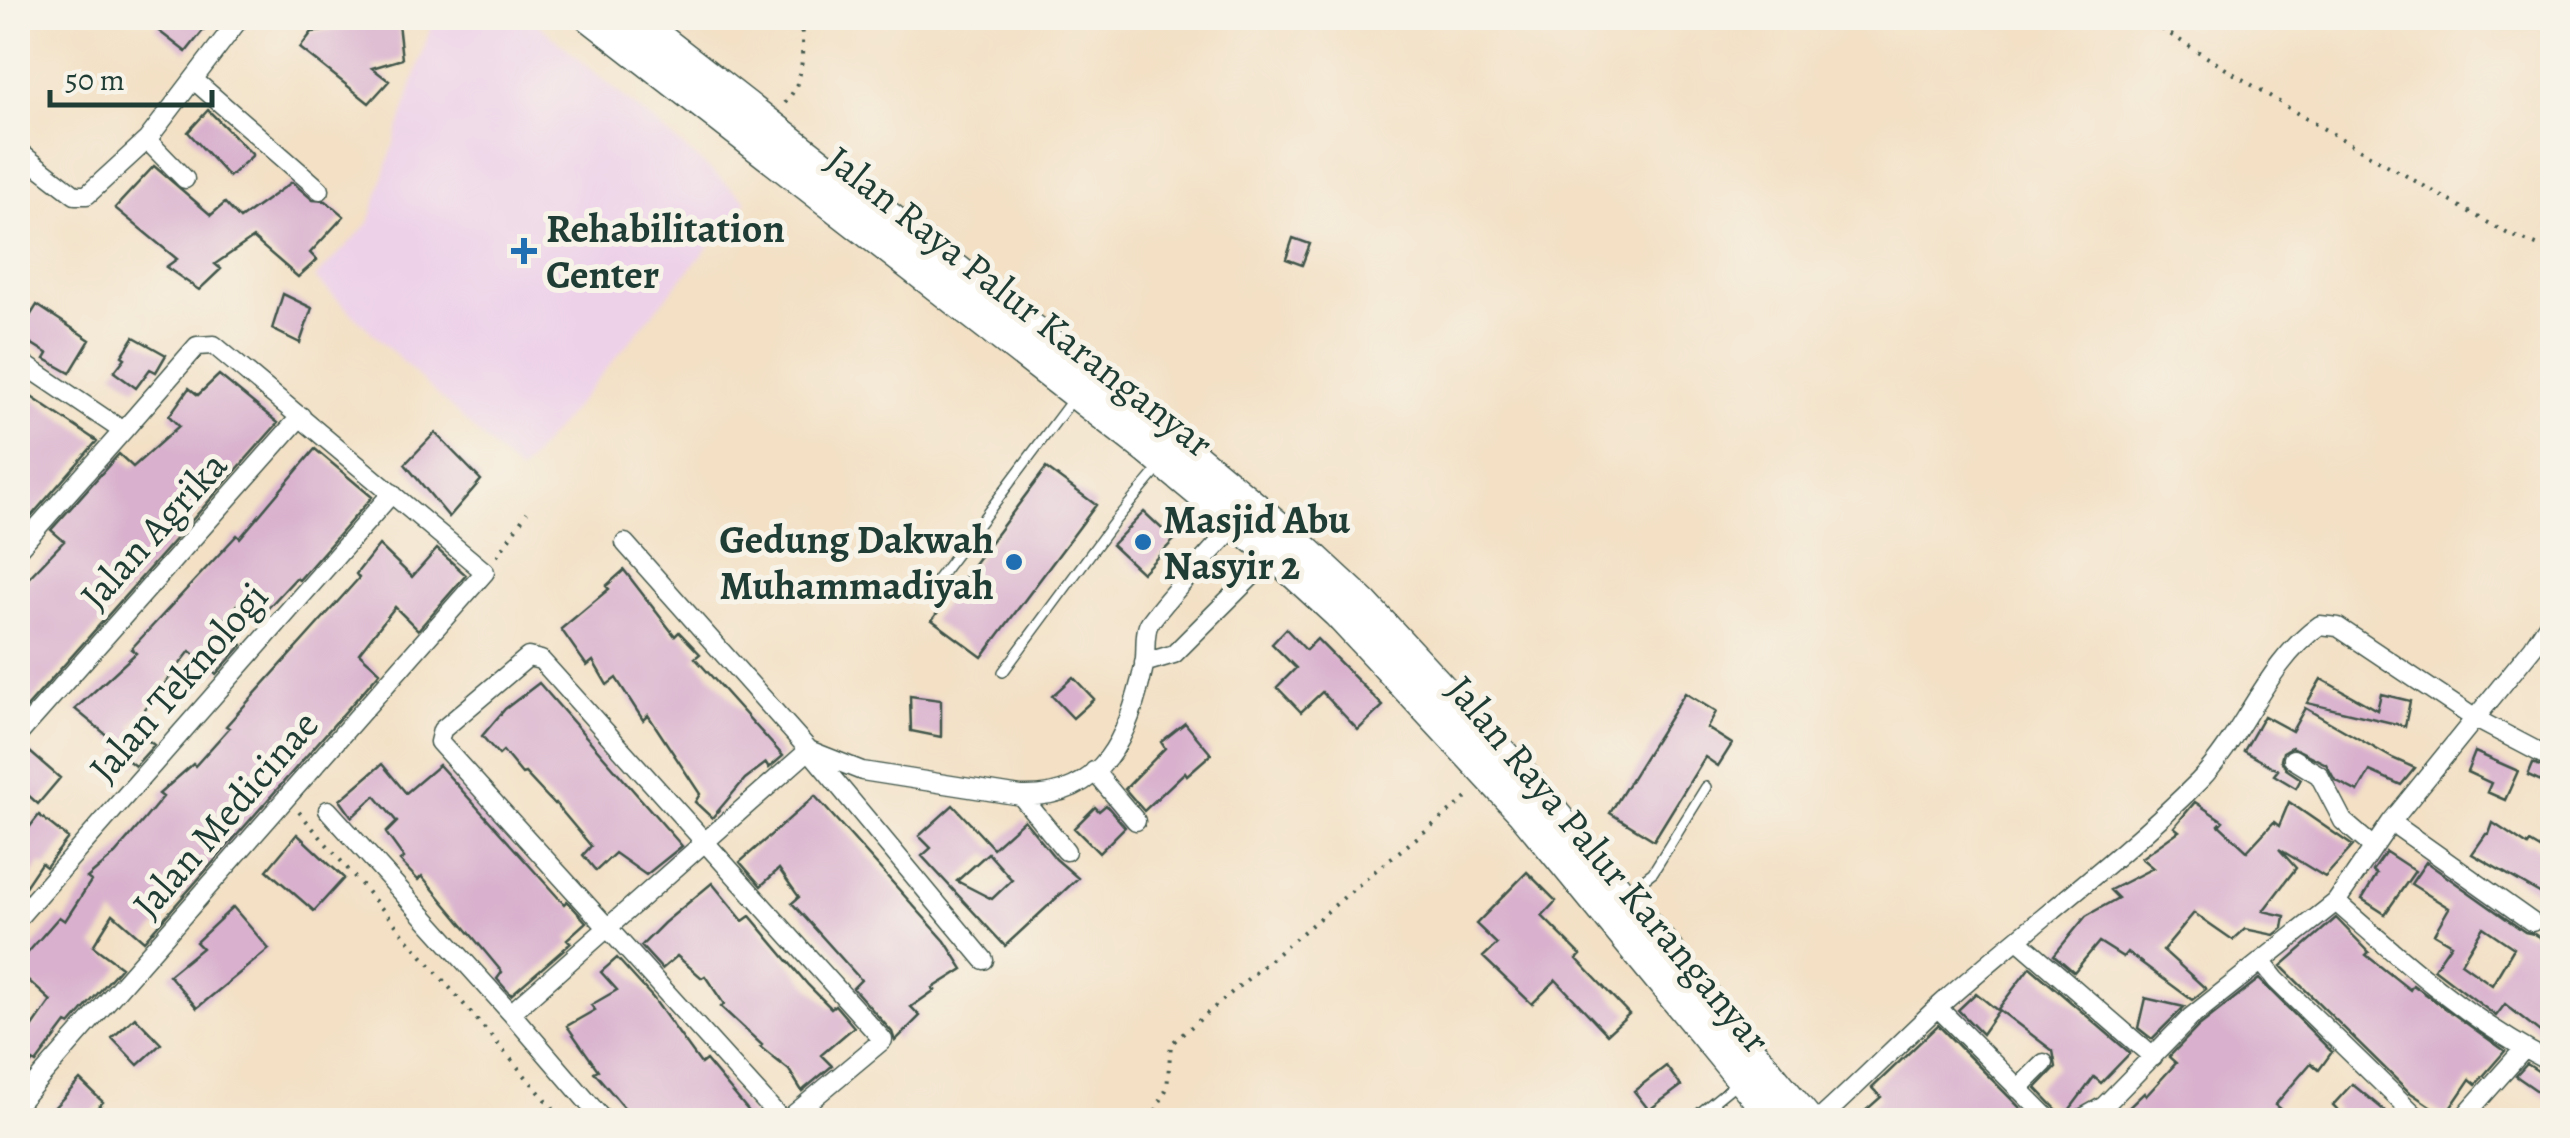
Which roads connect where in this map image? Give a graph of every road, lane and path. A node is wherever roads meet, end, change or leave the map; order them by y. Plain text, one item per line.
1 (240, 18) edge
2 (590, 18) edge
3 (636, 18) edge
4 (801, 18) edge
5 (2144, 18) edge
6 (194, 80) junction
7 (767, 120) junction
8 (147, 140) junction
9 (23, 162) edge
10 (185, 180) dead end
11 (320, 190) dead end
12 (2552, 251) edge
13 (18, 360) edge
14 (1077, 394) junction
15 (301, 416) junction
16 (122, 431) junction
17 (1163, 463) junction
18 (392, 493) junction
19 (527, 512) dead end
20 (1236, 524) junction
21 (625, 543) dead end
22 (18, 549) edge
23 (1274, 554) junction
24 (485, 572) junction
25 (936, 580) dead end
26 (2552, 618) edge
27 (1144, 663) junction
28 (1003, 672) dead end
29 (2474, 718) junction
30 (18, 735) edge
31 (809, 750) junction
32 (2293, 759) dead end
33 (2552, 759) edge
34 (1094, 772) junction
35 (1492, 779) junction
36 (1706, 787) dead end
37 (1021, 796) junction
38 (286, 797) junction
39 (328, 810) dead end
40 (1136, 822) dead end
41 (2391, 822) junction
42 (703, 843) junction
43 (2374, 847) junction
44 (1066, 851) dead end
45 (1631, 889) junction
46 (2336, 902) junction
47 (18, 918) edge
48 (2532, 922) dead end
49 (608, 928) junction
50 (2018, 940) junction
51 (984, 960) dead end
52 (2261, 960) junction
53 (1938, 1008) junction
54 (511, 1013) junction
55 (2524, 1049) junction
56 (2153, 1057) junction
57 (2552, 1063) edge
58 (1763, 1064) junction
59 (2044, 1064) dead end
60 (1740, 1081) junction
61 (2018, 1088) junction
62 (18, 1103) edge
63 (1713, 1103) junction
64 (563, 1120) edge
65 (603, 1120) edge
66 (784, 1120) edge
67 (1152, 1120) edge
68 (1691, 1120) edge
69 (1726, 1120) edge
70 (1774, 1120) edge
71 (1809, 1120) edge
72 (1819, 1120) edge
73 (2049, 1120) edge
74 (2079, 1120) edge
75 (2420, 1120) edge
76 (2461, 1120) edge

1 - 6 street
2 - 14 main road, Jalan Raya Palur Karanganyar
3 - 7 main road, Jalan Raya Palur Karanganyar
4 - 7 path
5 - 12 path
6 - 8 street
6 - 11 street
7 - 45 main road, Jalan Raya Palur Karanganyar
8 - 9 street
8 - 10 street
13 - 16 street
14 - 17 main road, Jalan Raya Palur Karanganyar
14 - 25 lane
15 - 16 street
15 - 18 street
15 - 30 street, Jalan Agrika
16 - 22 street
17 - 20 main road, Jalan Raya Palur Karanganyar
17 - 28 lane
18 - 24 street
18 - 47 street, Jalan Teknologi
19 - 24 path
20 - 23 main road, Jalan Raya Palur Karanganyar
20 - 27 street
21 - 31 street
23 - 27 street
23 - 35 main road, Jalan Raya Palur Karanganyar
24 - 38 street, Jalan Medicinae
26 - 29 street
27 - 34 street
29 - 33 street
29 - 41 street
29 - 50 street
31 - 37 street
31 - 42 street
31 - 51 street
32 - 43 street
34 - 37 street
34 - 40 street
35 - 60 main road, Jalan Raya Palur Karanganyar
35 - 67 path
36 - 45 lane
37 - 44 street
38 - 62 street, Jalan Medicinae
38 - 64 path
39 - 54 street
41 - 43 street
41 - 48 street
42 - 49 street
42 - 49 street
42 - 66 street
43 - 46 street
45 - 58 main road, Jalan Raya Palur Karanganyar
46 - 52 street
46 - 55 street
49 - 54 street
49 - 66 street
50 - 53 street
50 - 56 street
52 - 56 street
52 - 75 street
53 - 61 street
53 - 72 street
54 - 65 street
55 - 57 street
55 - 76 street
56 - 74 street
58 - 60 lane
58 - 71 main road, Jalan Raya Palur Karanganyar
59 - 61 street
60 - 63 lane
60 - 70 main road, Jalan Raya Palur Karanganyar
61 - 73 street
63 - 68 lane
63 - 69 lane

